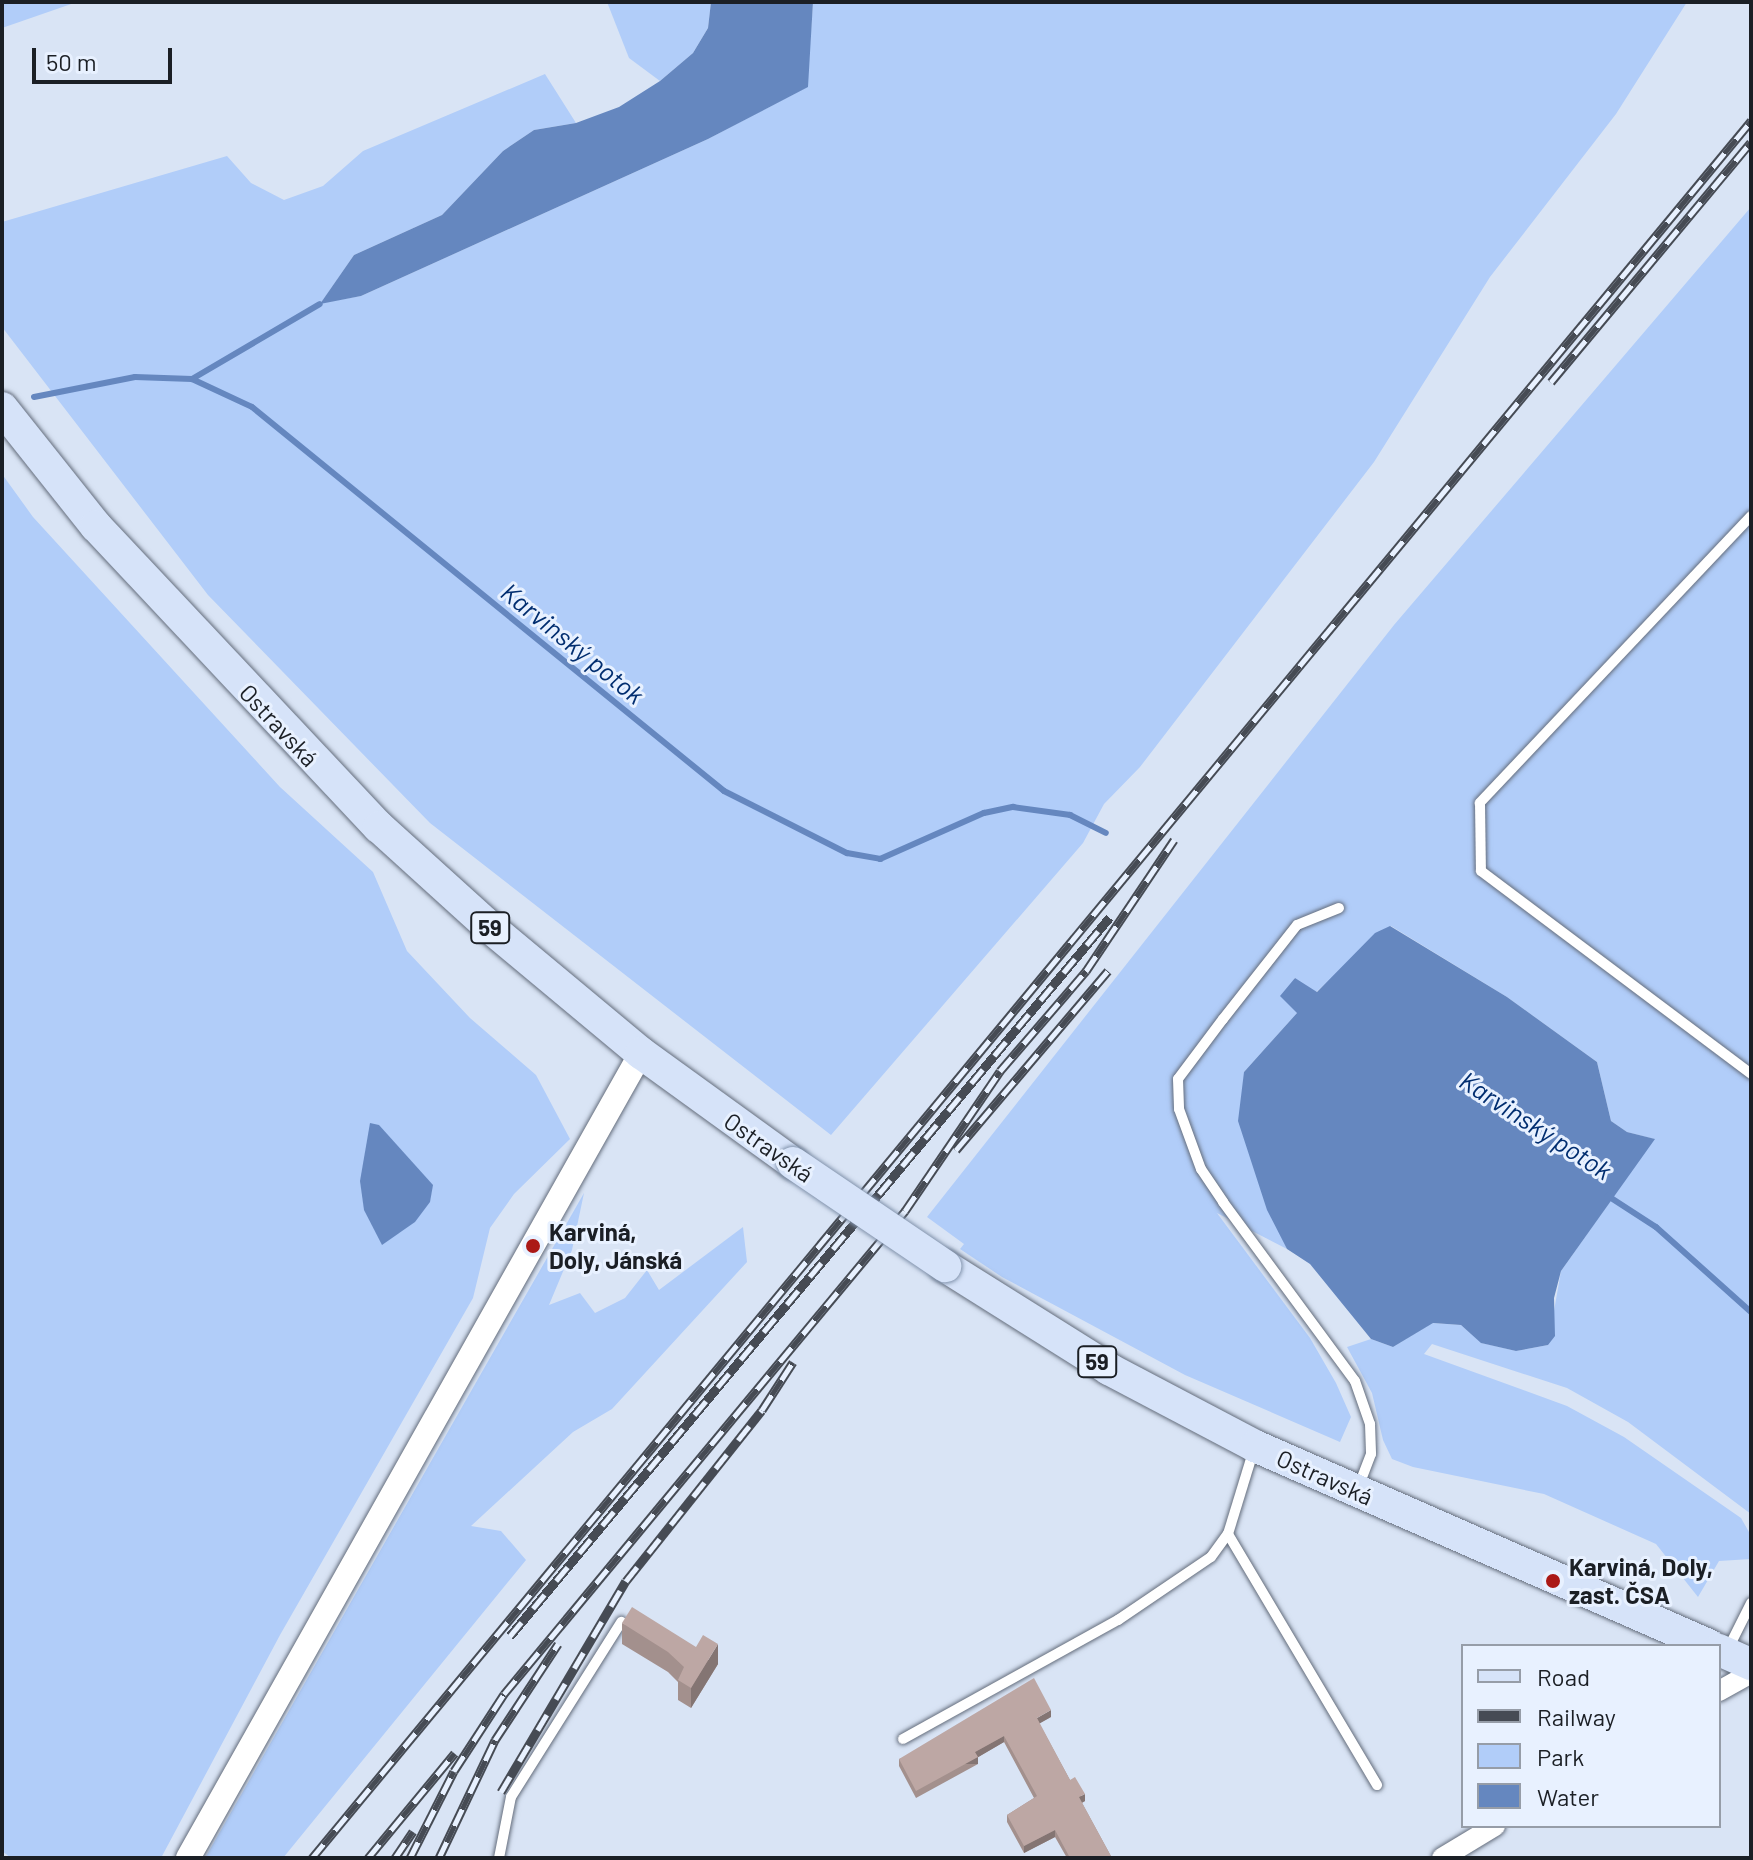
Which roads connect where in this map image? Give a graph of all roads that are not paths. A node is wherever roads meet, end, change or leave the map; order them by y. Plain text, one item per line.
1 (2, 408) edge
2 (1751, 516) edge
3 (1339, 908) dead end
4 (641, 1053) junction
5 (1751, 1074) edge
6 (1255, 1446) junction
7 (1358, 1490) junction
8 (1228, 1534) junction
9 (1751, 1603) edge
10 (621, 1622) edge
11 (1707, 1644) edge
12 (1727, 1653) edge
13 (1751, 1673) edge
14 (1721, 1690) edge
15 (903, 1739) dead end
16 (1377, 1785) dead end
17 (1492, 1828) edge
18 (188, 1858) edge
19 (499, 1858) edge
20 (1442, 1858) edge

1 - 4 main road, Ostravská / 59
2 - 5 lane
3 - 7 lane
4 - 6 main road, Ostravská / 59, bridge
4 - 18 street
6 - 7 main road, Ostravská / 59
6 - 8 lane
7 - 11 main road, Ostravská / 59
8 - 15 lane
8 - 16 lane
9 - 12 lane
10 - 19 lane
13 - 14 street
17 - 20 street

